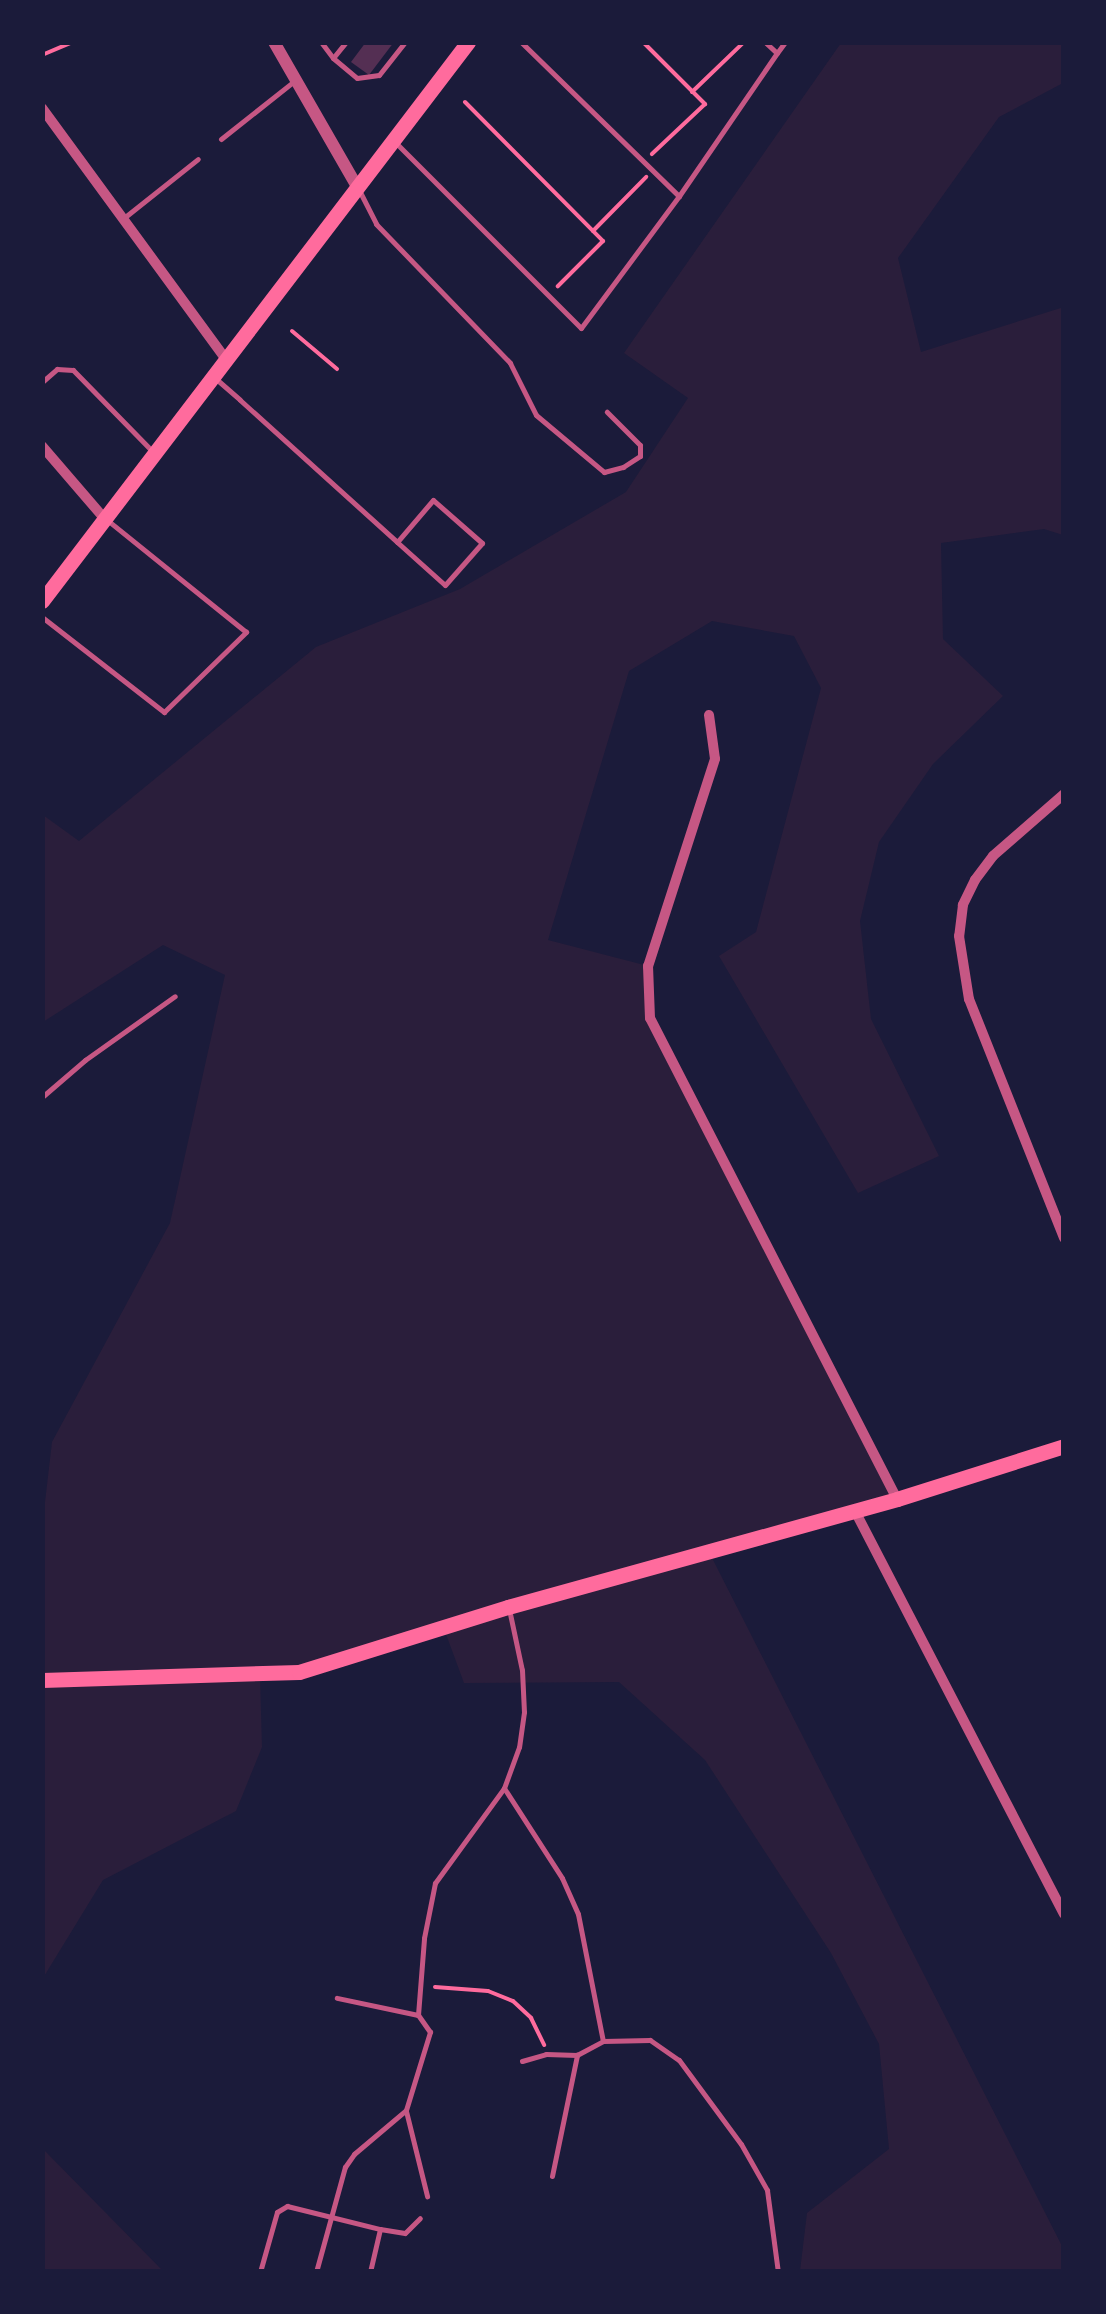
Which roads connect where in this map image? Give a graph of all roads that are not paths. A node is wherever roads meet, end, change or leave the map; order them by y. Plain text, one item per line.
1 (274, 42) edge
2 (321, 42) edge
3 (346, 42) edge
4 (405, 42) edge
5 (521, 42) edge
6 (765, 42) edge
7 (785, 42) edge
8 (465, 43) edge
9 (777, 53) junction
10 (333, 58) junction
11 (294, 81) junction
12 (42, 108) edge
13 (221, 139) dead end
14 (394, 140) junction
15 (198, 159) dead end
16 (358, 188) junction
17 (679, 196) junction
18 (123, 218) junction
19 (226, 359) junction
20 (213, 376) junction
21 (42, 382) edge
22 (607, 412) dead end
23 (42, 446) edge
24 (154, 453) junction
25 (104, 518) junction
26 (397, 542) junction
27 (42, 601) edge
28 (42, 617) edge
29 (710, 715) dead end
30 (1064, 794) edge
31 (175, 996) dead end
32 (42, 1097) edge
33 (1064, 1238) edge
34 (1064, 1446) edge
35 (897, 1499) junction
36 (855, 1511) junction
37 (508, 1606) junction
38 (42, 1680) edge
39 (504, 1788) junction
40 (1064, 1914) edge
41 (337, 1998) dead end
42 (418, 2016) junction
43 (604, 2040) junction
44 (577, 2055) junction
45 (522, 2061) dead end
46 (406, 2110) junction
47 (552, 2176) dead end
48 (426, 2196) dead end
49 (330, 2216) junction
50 (420, 2218) dead end
51 (380, 2229) junction
52 (260, 2272) edge
53 (316, 2272) edge
54 (370, 2272) edge
55 (778, 2272) edge

1 - 11 street
2 - 10 lane
3 - 10 lane
4 - 10 lane
5 - 17 lane
6 - 9 lane
7 - 9 lane
8 - 14 main road
9 - 17 lane
11 - 13 lane
11 - 16 street
12 - 18 street
14 - 16 main road
14 - 17 lane
15 - 18 lane
16 - 19 main road
16 - 22 lane
18 - 19 street
19 - 20 main road
20 - 24 main road
20 - 26 lane
21 - 24 lane
23 - 25 street
24 - 25 main road
25 - 27 main road
25 - 28 lane
26 - 26 lane
29 - 35 street
30 - 33 street
31 - 32 lane
34 - 35 main road
35 - 36 main road
36 - 37 main road
36 - 40 street
37 - 38 main road
37 - 39 lane
39 - 42 lane
39 - 43 lane
41 - 42 lane
42 - 46 lane
43 - 44 lane
43 - 55 lane
44 - 45 lane
44 - 47 lane
46 - 48 lane
46 - 49 lane
49 - 51 lane
49 - 52 lane
49 - 53 lane
50 - 51 lane
51 - 54 lane

